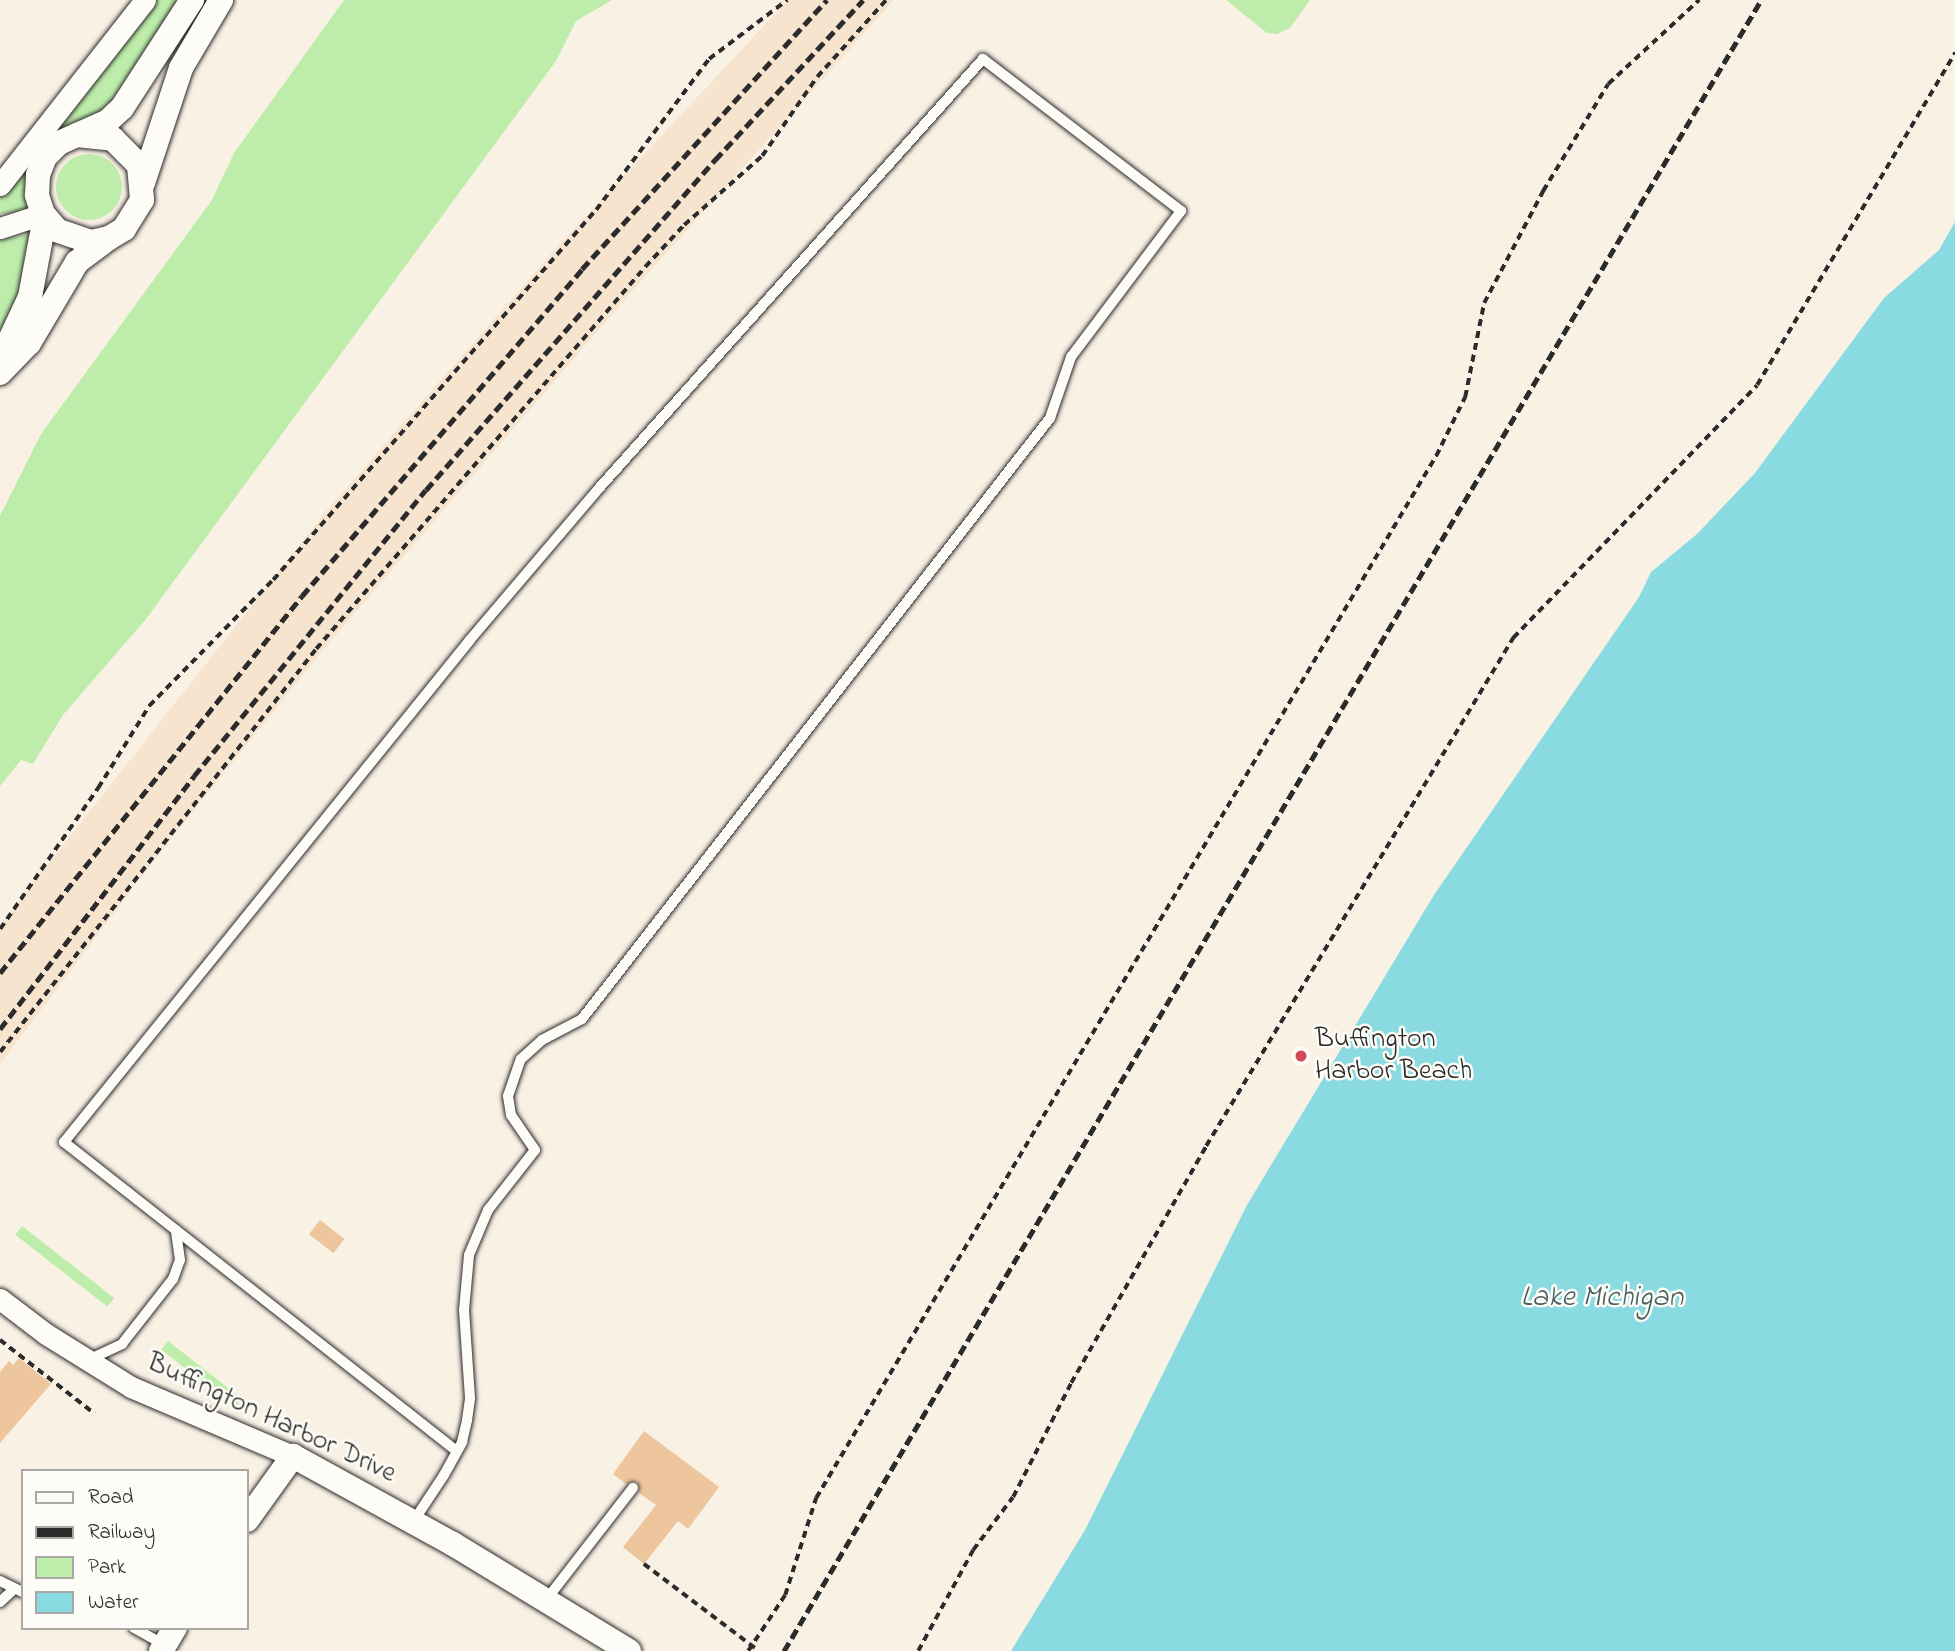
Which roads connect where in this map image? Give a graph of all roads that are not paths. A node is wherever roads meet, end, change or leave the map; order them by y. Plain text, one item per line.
1 (145, 0) edge
2 (192, 0) edge
3 (221, 0) edge
4 (77, 135) junction
5 (144, 183) junction
6 (0, 185) edge
7 (44, 215) junction
8 (0, 228) edge
9 (109, 238) junction
10 (0, 361) edge
11 (0, 373) edge
12 (176, 1230) junction
13 (0, 1299) edge
14 (86, 1360) junction
15 (457, 1451) junction
16 (293, 1456) junction
17 (633, 1488) dead end
18 (248, 1519) edge
19 (413, 1522) junction
20 (0, 1581) edge
21 (18, 1591) edge
22 (546, 1601) junction
23 (0, 1602) edge
24 (140, 1630) edge
25 (167, 1641) edge
26 (629, 1651) edge

1 - 6 street
2 - 4 street
3 - 5 street
4 - 5 street
4 - 7 street
5 - 9 street
7 - 8 street
7 - 9 street
7 - 10 street
9 - 11 street
12 - 14 lane
12 - 15 lane
12 - 15 lane
13 - 14 street, Buffington Harbor Drive
14 - 16 street, Buffington Harbor Drive
15 - 19 lane
16 - 18 street
16 - 19 street, Buffington Harbor Drive
17 - 22 lane
19 - 22 street, Buffington Harbor Drive
20 - 21 lane
21 - 23 lane
22 - 26 street, Buffington Harbor Drive
24 - 25 lane

